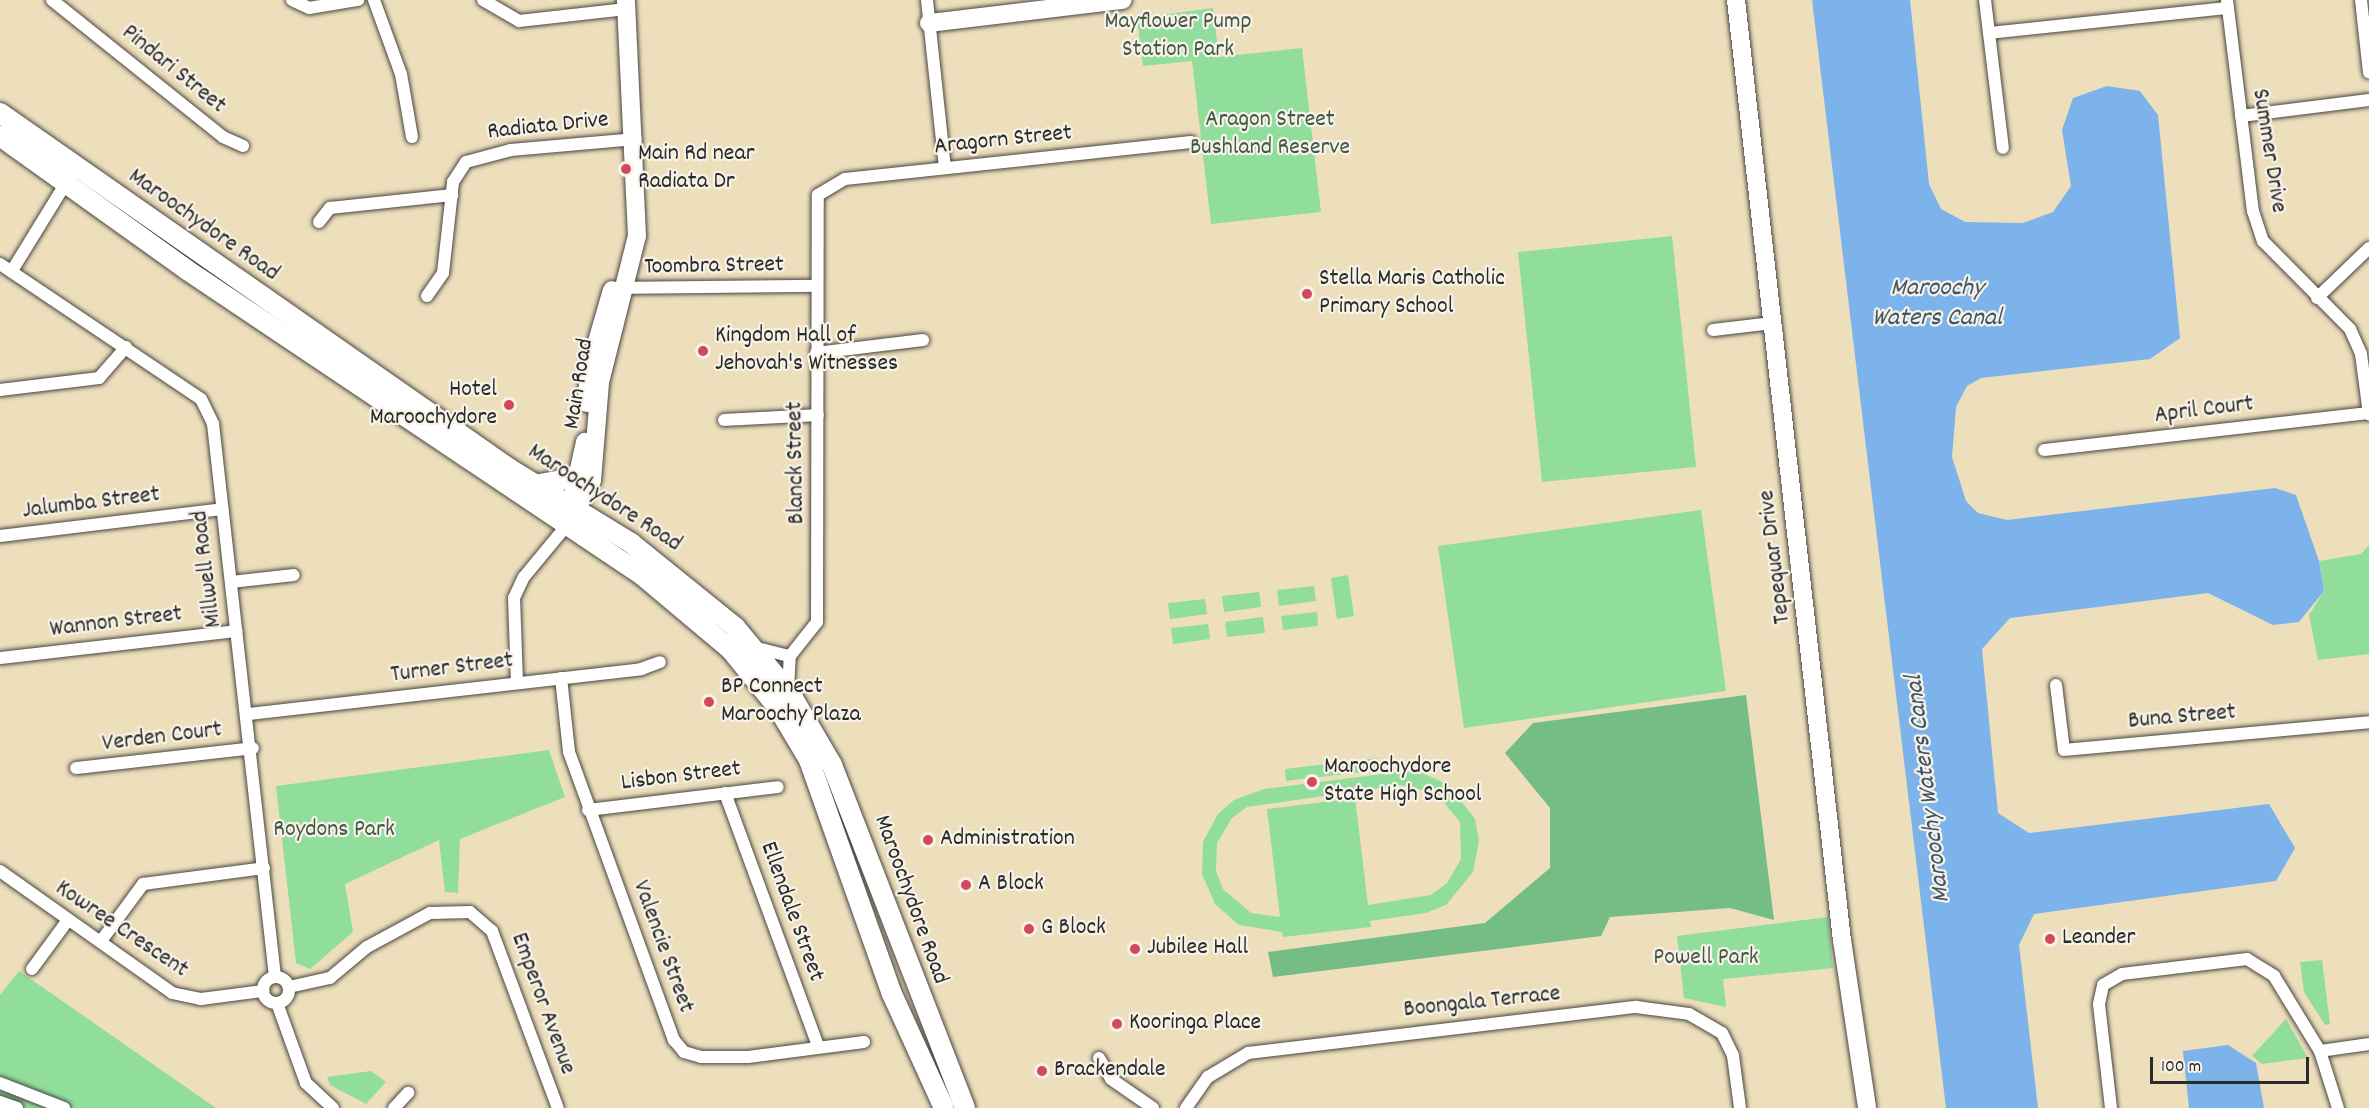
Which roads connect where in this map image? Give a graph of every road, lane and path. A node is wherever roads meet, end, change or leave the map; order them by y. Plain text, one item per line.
1 (52, 0) edge
2 (292, 0) edge
3 (358, 0) edge
4 (374, 0) edge
5 (483, 0) edge
6 (927, 0) edge
7 (1123, 0) edge
8 (1736, 0) edge
9 (1985, 0) edge
10 (2361, 0) edge
11 (2227, 4) edge
12 (626, 5) edge
13 (929, 23) junction
14 (1989, 33) junction
15 (2369, 73) edge
16 (2369, 100) edge
17 (0, 112) edge
18 (2241, 116) junction
19 (0, 136) edge
20 (412, 137) dead end
21 (636, 139) junction
22 (1191, 142) dead end
23 (243, 146) dead end
24 (2003, 148) dead end
25 (945, 168) junction
26 (71, 176) junction
27 (822, 189) joint
28 (452, 195) junction
29 (319, 222) dead end
30 (2369, 248) edge
31 (0, 264) edge
32 (13, 269) junction
33 (815, 286) junction
34 (619, 288) junction
35 (427, 296) dead end
36 (2318, 298) junction
37 (1773, 323) junction
38 (1713, 330) dead end
39 (923, 340) dead end
40 (126, 347) junction
41 (816, 353) junction
42 (0, 390) edge
43 (2369, 413) edge
44 (818, 415) junction
45 (724, 420) dead end
46 (2044, 450) dead end
47 (579, 477) junction
48 (534, 485) junction
49 (222, 509) junction
50 (572, 514) junction
51 (0, 536) edge
52 (294, 575) dead end
53 (231, 582) junction
54 (236, 631) junction
55 (753, 645) junction
56 (790, 656) junction
57 (0, 658) edge
58 (660, 663) dead end
59 (561, 678) junction
60 (517, 683) junction
61 (2056, 685) dead end
62 (788, 690) junction
63 (249, 714) junction
64 (2369, 722) edge
65 (253, 748) junction
66 (76, 768) dead end
67 (778, 787) dead end
68 (725, 793) junction
69 (588, 810) junction
70 (264, 868) junction
71 (0, 871) edge
72 (68, 920) junction
73 (101, 941) junction
74 (32, 969) dead end
75 (275, 977) junction
76 (288, 987) junction
77 (263, 991) junction
78 (277, 1003) junction
79 (864, 1042) dead end
80 (2369, 1044) edge
81 (818, 1046) junction
82 (2320, 1051) junction
83 (1099, 1058) dead end
84 (0, 1083) edge
85 (408, 1093) dead end
86 (0, 1102) edge
87 (17, 1108) edge
88 (64, 1108) edge
89 (333, 1108) edge
90 (394, 1108) edge
91 (558, 1108) edge
92 (944, 1108) edge
93 (965, 1108) edge
94 (1153, 1108) edge
95 (1186, 1108) edge
96 (1740, 1108) edge
97 (1867, 1108) edge
98 (2111, 1108) edge
99 (2338, 1108) edge

1 - 23 street, Pindari Street
2 - 3 street
4 - 20 street
5 - 12 street
6 - 13 street
7 - 13 street
8 - 37 street, Tepequar Drive
9 - 14 street
10 - 15 street
11 - 14 street
11 - 18 street, Summer Drive
12 - 21 street, Main Road
13 - 25 street
14 - 24 street
16 - 18 street
17 - 26 main road, Maroochydore Road
18 - 36 street, Summer Drive
19 - 26 main road, Maroochydore Road
21 - 28 street, Radiata Drive
21 - 34 street, Main Road
22 - 25 street, Aragorn Street
25 - 27 street, Aragorn Street
26 - 32 street
26 - 48 main road, Maroochydore Road
26 - 50 main road, Maroochydore Road
27 - 33 street, Blanck Street
28 - 29 street
28 - 35 street, Radiata Drive
30 - 36 street
31 - 32 street, Millwell Road
32 - 40 street, Millwell Road
33 - 34 street, Toombra Street
33 - 41 street, Blanck Street
34 - 47 street, Main Road
34 - 50 street, Main Road
36 - 43 street, Summer Drive
37 - 38 street
37 - 97 street, Tepequar Drive
39 - 41 street
40 - 42 street
40 - 49 street, Millwell Road
41 - 44 street, Blanck Street
43 - 46 street, April Court
44 - 45 street
44 - 56 street, Blanck Street
47 - 48 main road
47 - 50 street, Main Road
48 - 50 main road, Maroochydore Road
49 - 51 street, Jalumba Street
49 - 53 street, Millwell Road
50 - 55 main road, Maroochydore Road
50 - 60 street
50 - 92 main road, Maroochydore Road
52 - 53 street
53 - 54 street, Millwell Road
54 - 57 street, Wannon Street
54 - 63 street, Millwell Road
55 - 56 street
55 - 62 main road, Maroochydore Road
56 - 62 street
58 - 59 street, Turner Street
59 - 60 street, Turner Street
59 - 69 street, Valencie Street
60 - 63 street, Turner Street
61 - 64 street, Buna Street
62 - 93 main road, Maroochydore Road
63 - 65 street, Millwell Road
65 - 66 street, Verden Court
65 - 70 street, Millwell Road
67 - 68 street, Lisbon Street
68 - 69 street, Lisbon Street
68 - 81 street, Ellendale Street
69 - 81 street, Valencie Street
70 - 73 street
70 - 75 street, Millwell Road
71 - 72 street, Kowree Crescent
72 - 73 street, Kowree Crescent
72 - 74 street
73 - 77 street, Kowree Crescent
75 - 76 street
75 - 77 street
76 - 78 street
76 - 91 street, Emperor Avenue
77 - 78 street
78 - 89 street
79 - 81 street, Valencie Street
80 - 82 street
82 - 98 street
82 - 99 street
83 - 94 street
84 - 88 street
85 - 90 street
86 - 87 street
95 - 96 street, Boongala Terrace

